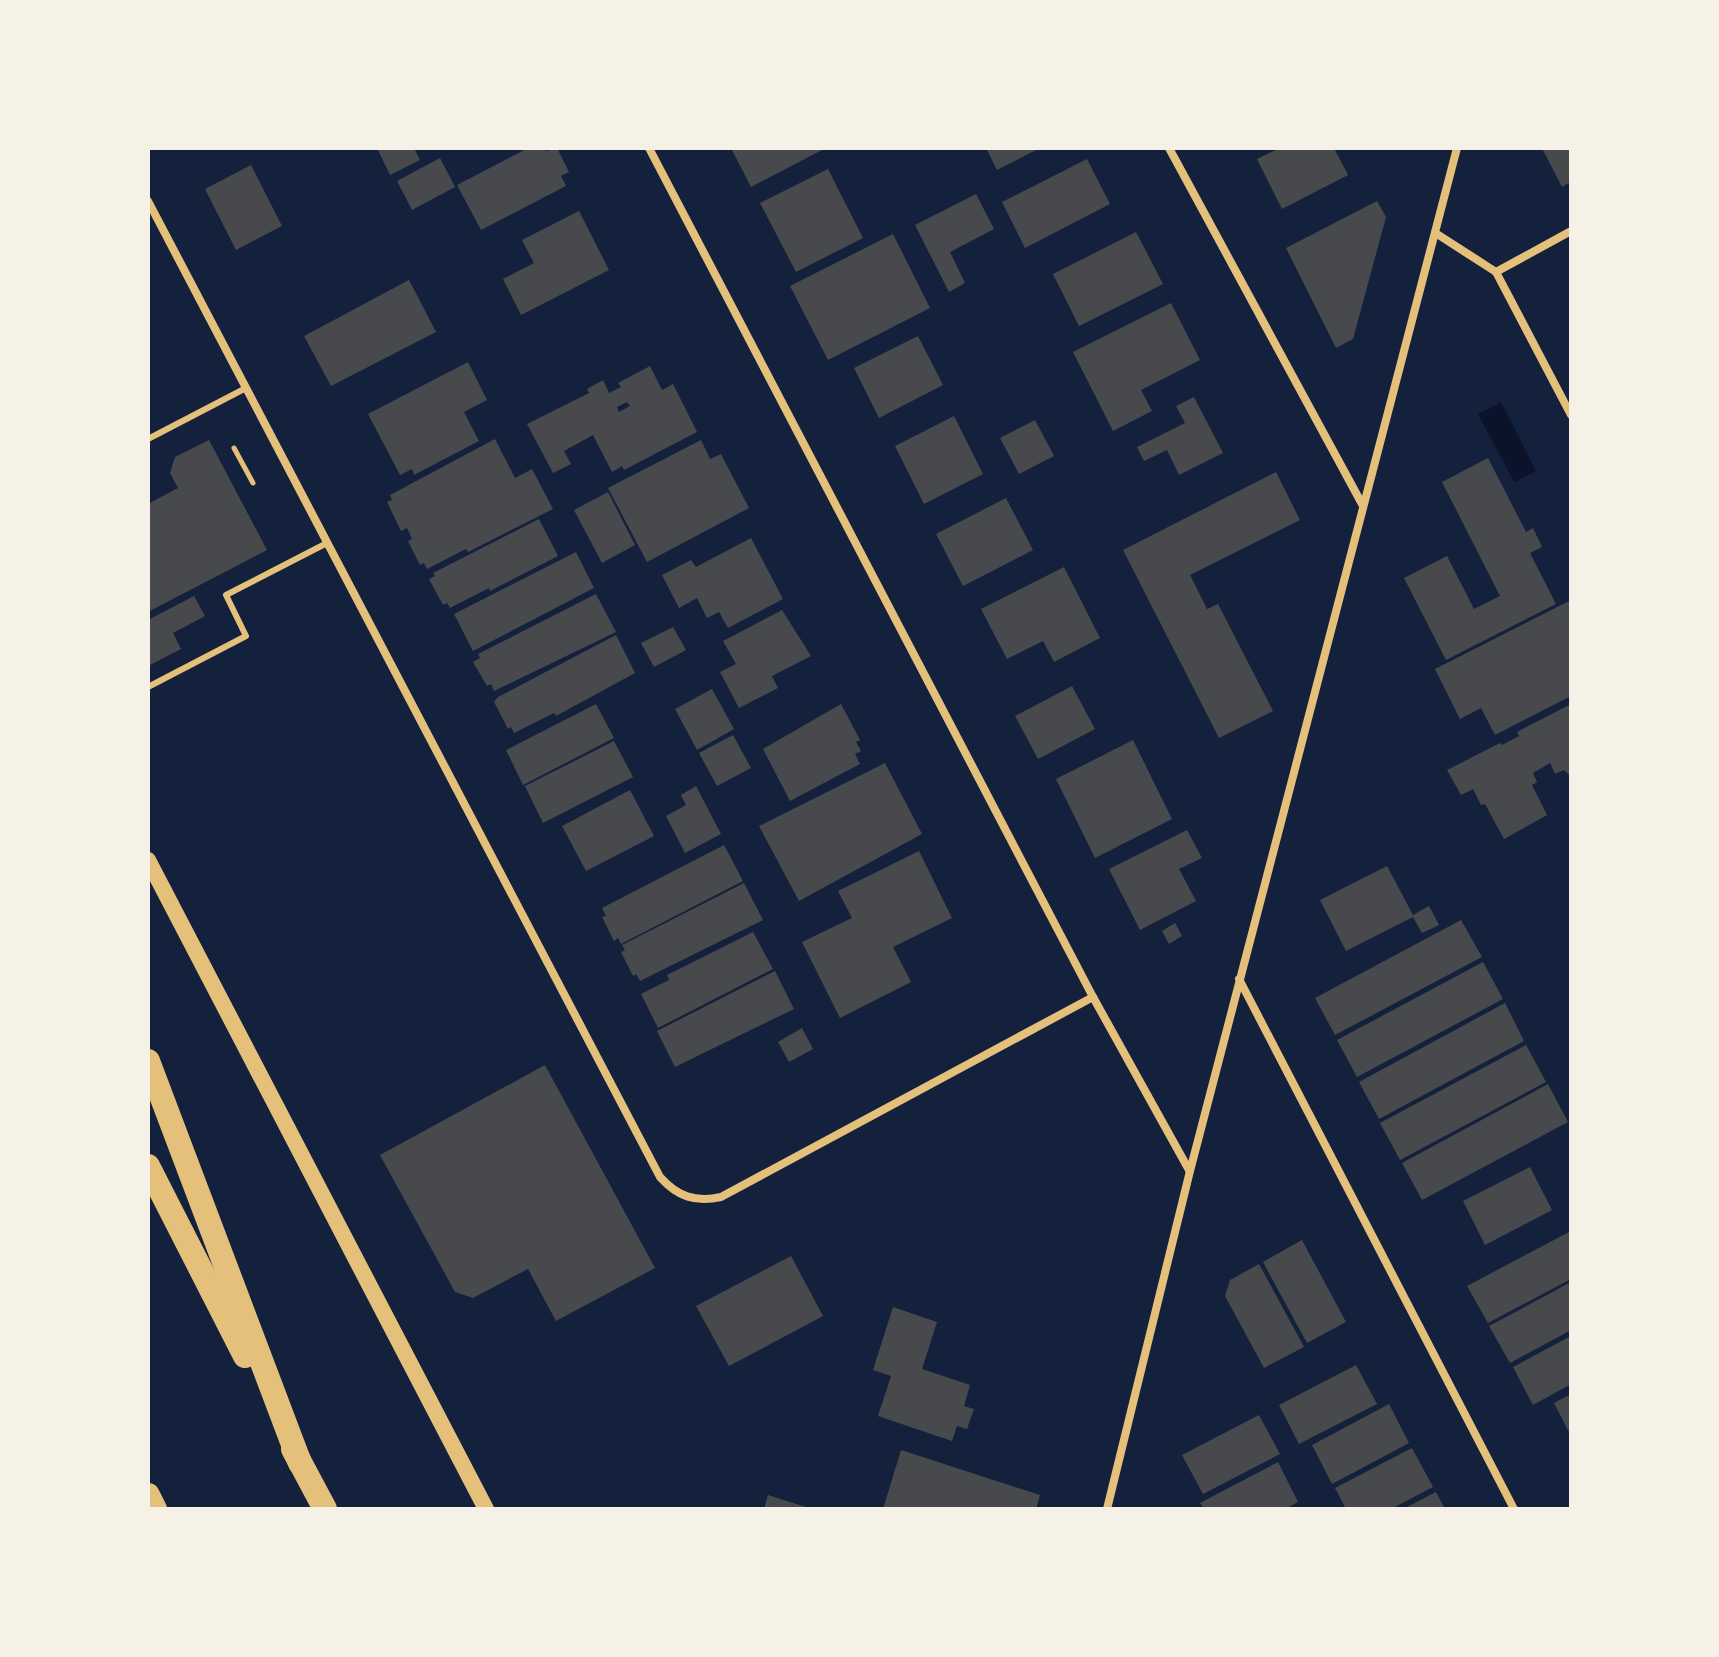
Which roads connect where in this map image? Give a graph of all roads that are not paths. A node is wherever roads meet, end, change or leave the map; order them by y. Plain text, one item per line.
1 (649, 148) edge
2 (1169, 148) edge
3 (1457, 148) edge
4 (148, 201) edge
5 (1571, 231) edge
6 (1437, 234) junction
7 (1496, 272) junction
8 (246, 388) junction
9 (1571, 415) edge
10 (148, 439) edge
11 (1362, 504) junction
12 (327, 543) junction
13 (148, 687) edge
14 (148, 860) edge
15 (1239, 979) junction
16 (1093, 997) junction
17 (148, 1061) edge
18 (148, 1166) edge
19 (1190, 1171) junction
20 (300, 1463) junction
21 (148, 1495) edge
22 (155, 1509) edge
23 (325, 1509) edge
24 (486, 1509) edge
25 (1107, 1509) edge
26 (1514, 1509) edge

1 - 16 street
2 - 11 street
3 - 6 street
4 - 8 street
5 - 7 street
6 - 7 street
6 - 11 street
7 - 9 street
8 - 10 lane
8 - 12 street
11 - 15 street
12 - 13 lane
12 - 16 street
14 - 24 main road
15 - 19 street
15 - 26 street
16 - 19 street
17 - 20 highway
18 - 20 highway
19 - 25 street
20 - 23 highway
21 - 22 highway

